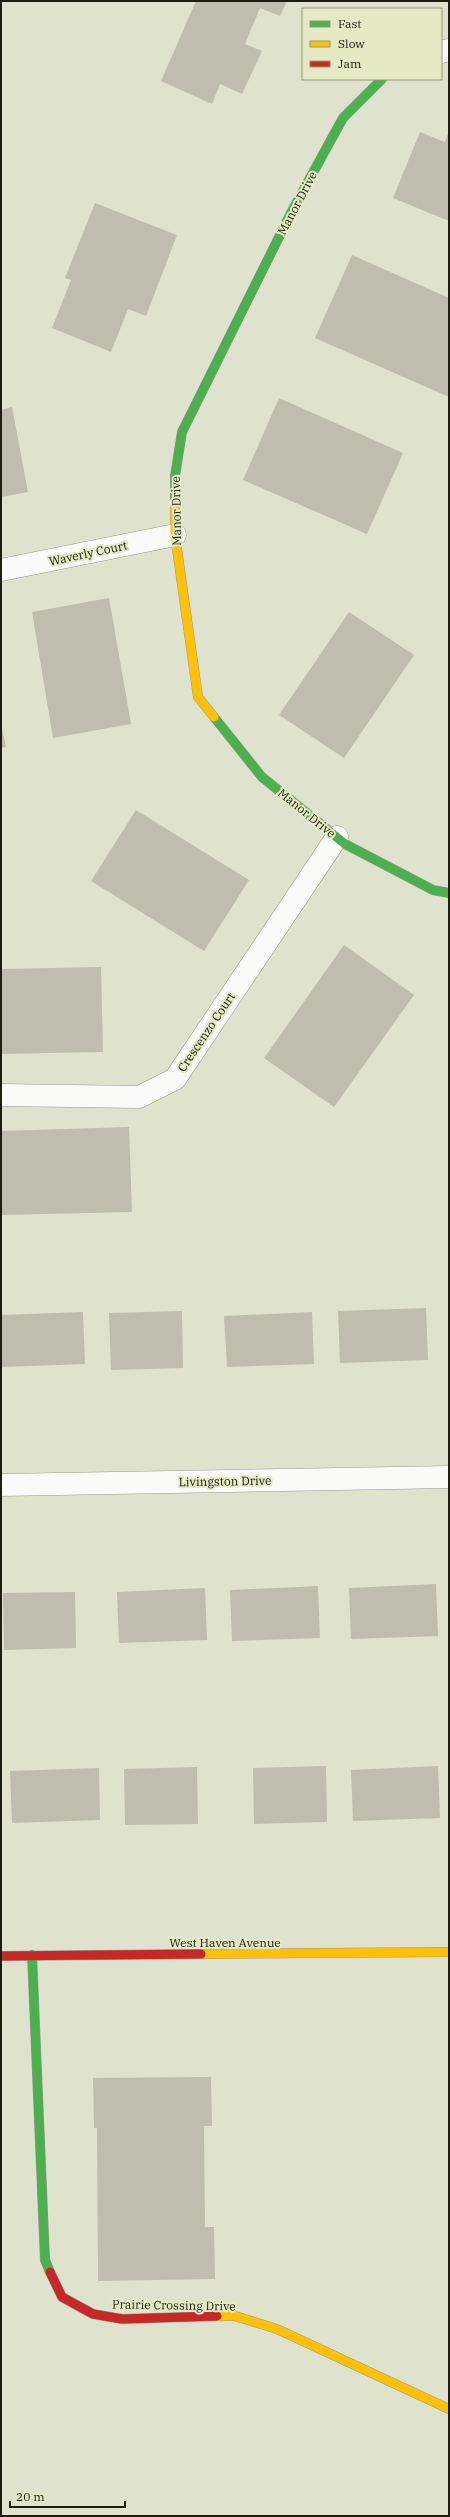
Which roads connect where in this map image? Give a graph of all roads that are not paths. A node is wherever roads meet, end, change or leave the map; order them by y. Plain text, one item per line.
1 (381, 80) edge
2 (175, 535) junction
3 (1, 570) edge
4 (337, 837) junction
5 (449, 893) edge
6 (1, 1095) edge
7 (449, 1477) edge
8 (1, 1485) edge
9 (449, 1952) edge
10 (32, 1955) junction
11 (1, 1956) edge
12 (449, 2409) edge

1 - 2 street, Manor Drive
2 - 3 street, Waverly Court
2 - 4 street, Manor Drive
4 - 5 street, Manor Drive
4 - 6 street, Crescenzo Court
7 - 8 street, Livingston Drive
9 - 10 street, West Haven Avenue
10 - 11 street, West Haven Avenue
10 - 12 street, Prairie Crossing Drive

